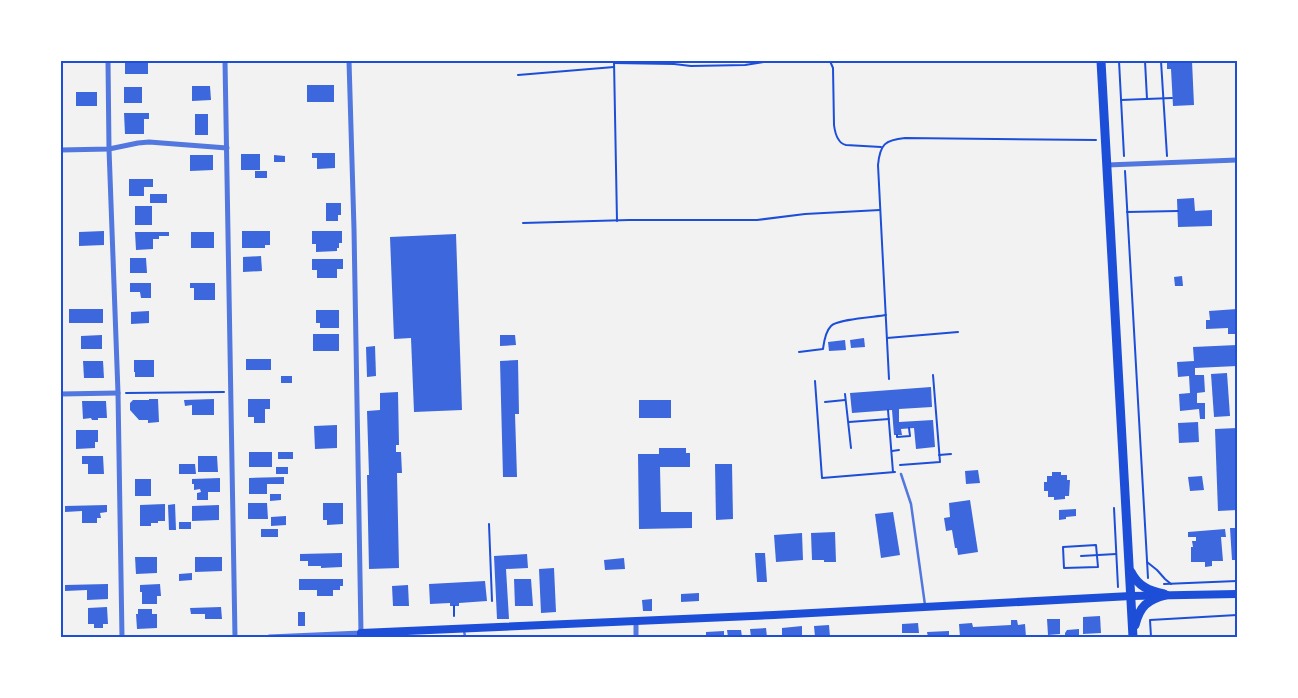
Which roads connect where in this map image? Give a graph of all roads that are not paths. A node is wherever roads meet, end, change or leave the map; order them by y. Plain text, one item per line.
1 (108, 61) edge
2 (225, 61) edge
3 (349, 61) edge
4 (1101, 61) edge
5 (227, 148) junction
6 (109, 149) junction
7 (61, 150) edge
8 (1237, 160) edge
9 (1107, 165) junction
10 (118, 393) junction
11 (61, 394) edge
12 (900, 473) road end
13 (1128, 565) junction
14 (1237, 594) edge
15 (1166, 595) junction
16 (1131, 596) junction
17 (925, 607) junction
18 (636, 621) junction
19 (464, 633) edge
20 (1133, 634) edge
21 (361, 635) edge
22 (122, 637) edge
23 (235, 637) edge
24 (269, 637) edge
25 (636, 637) edge

1 - 6 street
2 - 5 street
3 - 21 street
4 - 9 main road
5 - 6 street
5 - 23 street
6 - 7 street
6 - 10 street
8 - 9 street
9 - 13 main road
10 - 11 street
10 - 22 street
12 - 17 lane
13 - 15 main road
13 - 16 main road
14 - 15 main road
15 - 16 main road
15 - 20 main road
16 - 17 main road
16 - 20 main road
17 - 18 main road
18 - 19 main road
18 - 25 street
19 - 21 main road
21 - 24 street

